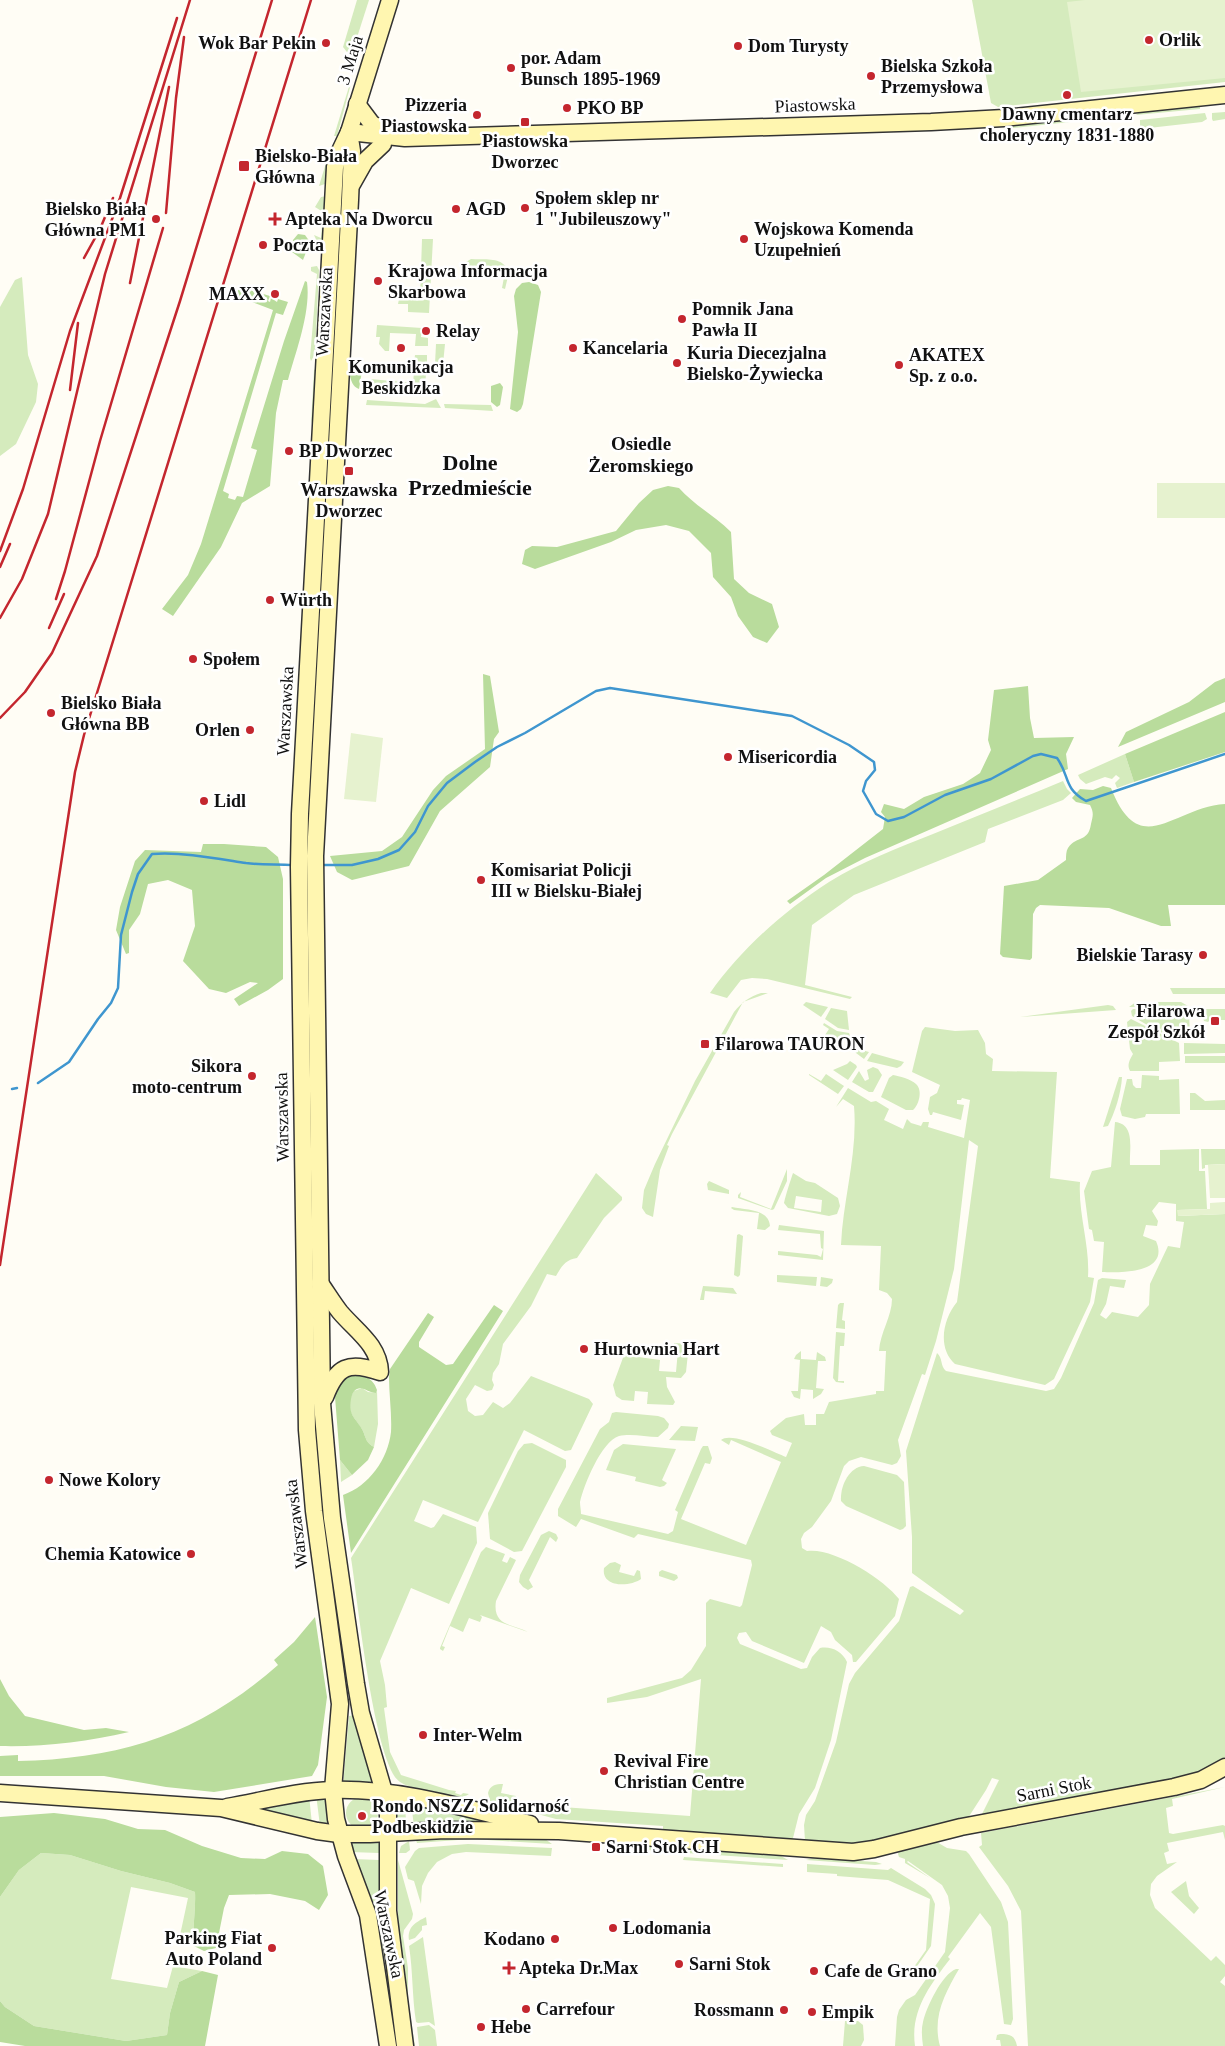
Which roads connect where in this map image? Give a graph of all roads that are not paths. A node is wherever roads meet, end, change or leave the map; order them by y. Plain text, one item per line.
1 (390, 0) edge
2 (1225, 95) edge
3 (357, 104) junction
4 (349, 132) junction
5 (405, 138) junction
6 (383, 144) junction
7 (350, 188) junction
8 (307, 861) junction
9 (320, 1283) junction
10 (322, 1403) junction
11 (334, 1765) junction
12 (1225, 1767) edge
13 (333, 1790) junction
14 (311, 1791) junction
15 (384, 1792) junction
16 (0, 1794) edge
17 (221, 1808) junction
18 (484, 1813) junction
19 (483, 1830) junction
20 (559, 1832) junction
21 (389, 1833) junction
22 (339, 1834) junction
23 (388, 2046) edge
24 (406, 2046) edge

1 - 3 main road, 3 Maja
2 - 5 main road, Piastowska
3 - 4 main road, 3 Maja
3 - 5 main road
4 - 5 main road, Piastowska
4 - 6 main road
4 - 7 main road, Warszawska
4 - 8 main road, Warszawska
5 - 6 main road, Piastowska
6 - 7 main road
7 - 8 main road, Warszawska
8 - 9 main road, Warszawska
8 - 11 main road, Warszawska
9 - 10 main road, Warszawska
9 - 10 main road
10 - 15 main road, Warszawska
11 - 13 main road, Warszawska
11 - 14 main road
12 - 20 main road, Sarni Stok
13 - 14 main road, Sarni Stok
13 - 15 main road, Sarni Stok
13 - 22 main road, Warszawska
14 - 17 main road, Sarni Stok
15 - 18 main road, Sarni Stok
15 - 21 main road, Warszawska
16 - 17 main road
17 - 22 main road, Sarni Stok
18 - 19 main road
18 - 20 main road, Sarni Stok
19 - 20 main road, Sarni Stok
19 - 21 main road, Sarni Stok
21 - 22 main road, Sarni Stok
21 - 24 main road, Warszawska
22 - 23 main road, Warszawska

